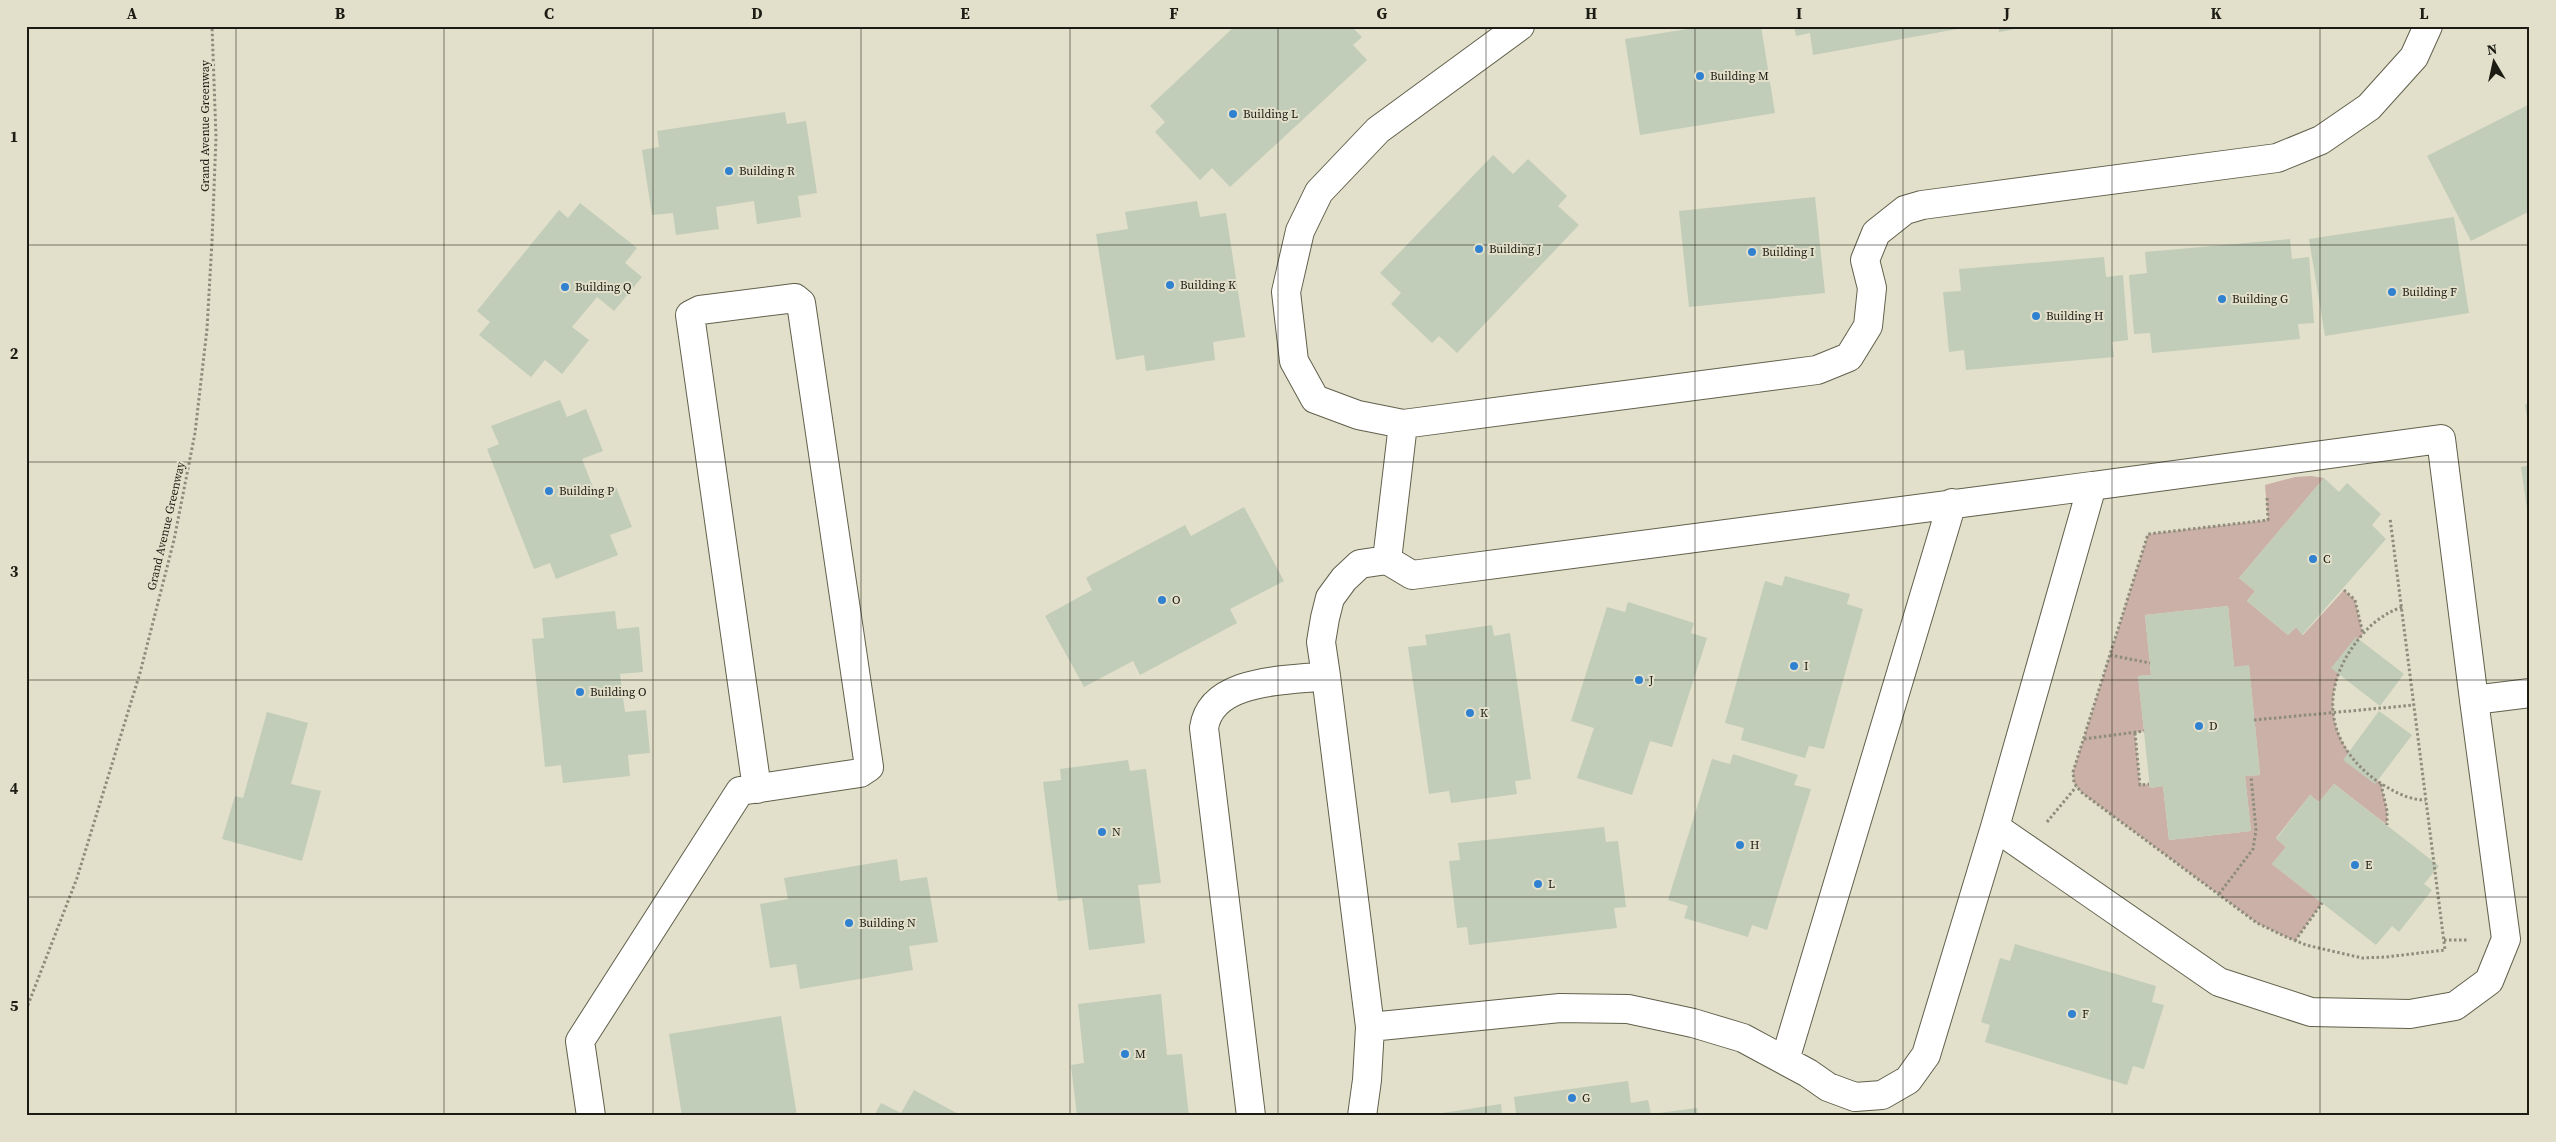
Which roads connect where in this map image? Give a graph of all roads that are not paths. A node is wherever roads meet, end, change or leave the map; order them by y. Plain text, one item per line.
1 (1520, 26) edge
2 (2428, 26) edge
3 (1403, 424) junction
4 (2092, 486) junction
5 (1952, 503) junction
6 (1387, 560) junction
7 (1326, 676) junction
8 (2530, 693) edge
9 (2474, 700) junction
10 (757, 788) junction
11 (1995, 827) junction
12 (1370, 1028) junction
13 (1785, 1060) junction
14 (591, 1116) edge
15 (1251, 1116) edge
16 (1362, 1116) edge

1 - 3 lane
2 - 3 lane
3 - 6 lane
4 - 5 lane
4 - 9 lane
4 - 11 lane
5 - 6 lane
5 - 13 lane
6 - 7 lane
7 - 12 lane
7 - 15 lane
8 - 9 lane
9 - 11 lane
10 - 10 lane
10 - 14 lane
11 - 13 lane
12 - 13 lane
12 - 16 lane

